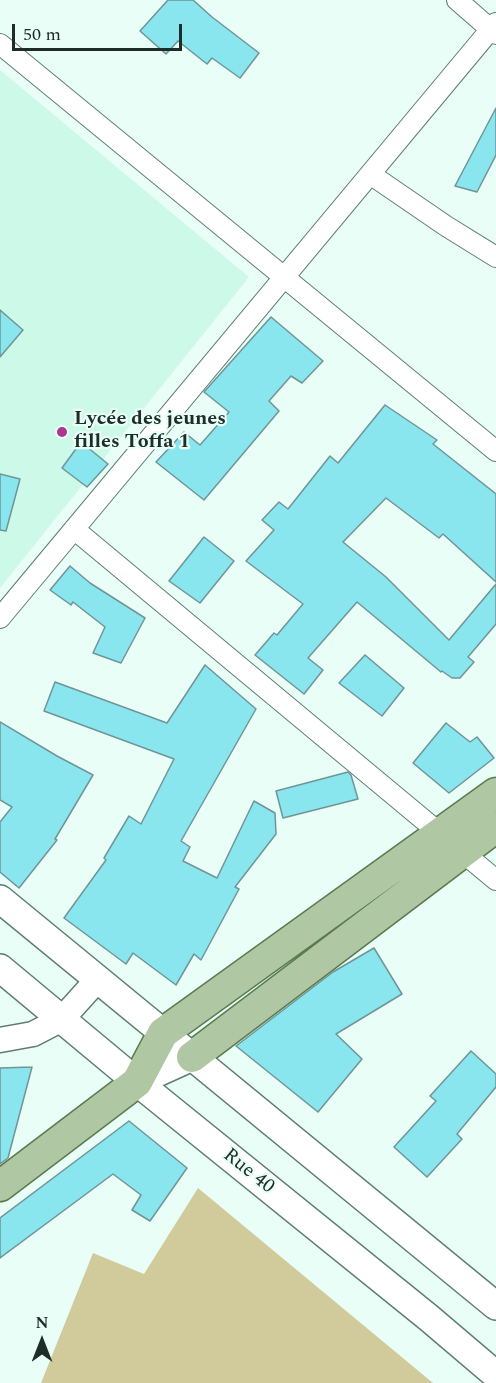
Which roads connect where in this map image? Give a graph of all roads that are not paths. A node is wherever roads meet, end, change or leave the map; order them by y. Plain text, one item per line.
1 (457, 0) edge
2 (494, 29) edge
3 (0, 45) edge
4 (370, 174) junction
5 (496, 257) edge
6 (285, 277) junction
7 (496, 451) edge
8 (74, 529) junction
9 (0, 618) edge
10 (496, 794) edge
11 (496, 827) edge
12 (451, 843) junction
13 (496, 880) edge
14 (0, 899) edge
15 (0, 968) edge
16 (98, 979) junction
17 (62, 1019) junction
18 (163, 1033) junction
19 (0, 1040) edge
20 (192, 1057) junction
21 (136, 1082) junction
22 (0, 1186) edge
23 (496, 1306) edge
24 (496, 1375) edge

1 - 2 street
2 - 4 street
3 - 6 street
4 - 5 street
4 - 6 street
6 - 7 street
6 - 8 street
8 - 9 street
8 - 12 street
10 - 12 main road
11 - 12 main road
12 - 13 street
12 - 18 main road
12 - 20 main road
14 - 16 main road
15 - 17 main road, Rue 40
16 - 17 street
16 - 18 main road
17 - 19 street
17 - 21 main road, Rue 40
18 - 20 main road
18 - 21 main road
20 - 21 main road
20 - 23 main road
21 - 22 main road
21 - 24 main road, Rue 40

